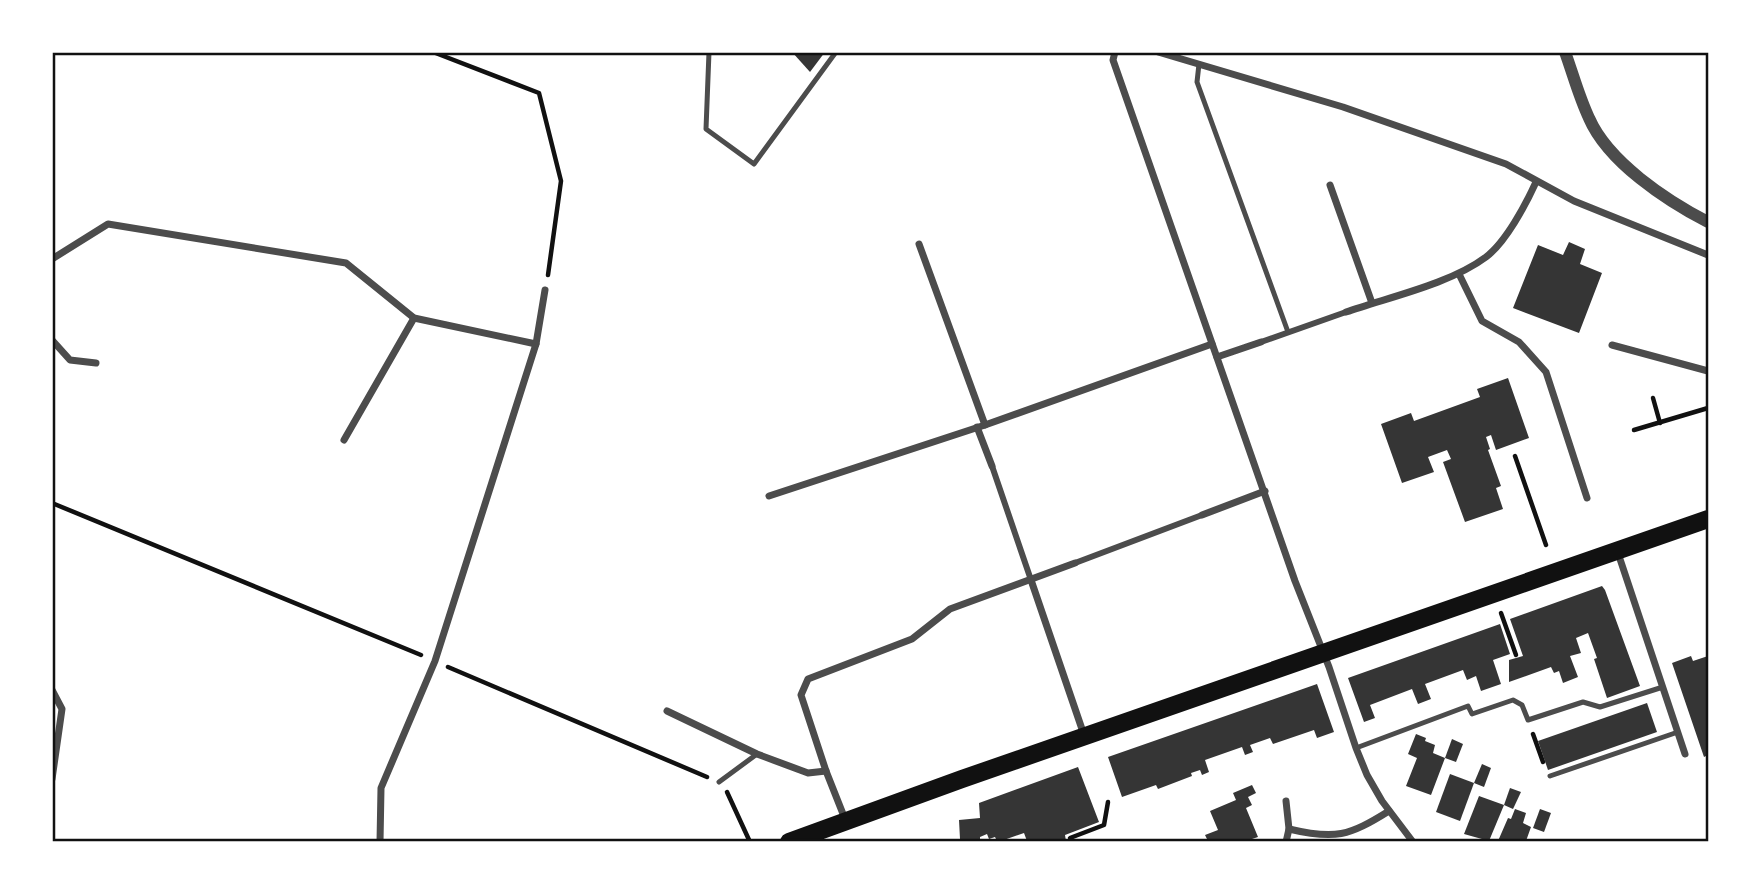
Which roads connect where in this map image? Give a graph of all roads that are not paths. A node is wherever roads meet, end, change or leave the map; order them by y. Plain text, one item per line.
1 (709, 52) edge
2 (836, 52) edge
3 (1115, 52) edge
4 (1158, 52) edge
5 (1565, 52) edge
6 (1199, 64) junction
7 (1536, 181) junction
8 (1329, 185) dead end
9 (1709, 222) edge
10 (919, 244) dead end
11 (1709, 255) edge
12 (52, 259) edge
13 (1459, 274) junction
14 (545, 289) road end
15 (1372, 303) junction
16 (1346, 312) joint
17 (414, 318) junction
18 (1288, 332) junction
19 (52, 340) edge
20 (1261, 342) joint
21 (536, 344) junction
22 (1212, 344) junction
23 (1612, 345) dead end
24 (1217, 357) junction
25 (96, 363) dead end
26 (1709, 371) edge
27 (981, 426) junction
28 (344, 440) dead end
29 (992, 466) joint
30 (1265, 491) junction
31 (769, 496) dead end
32 (1587, 498) dead end
33 (1202, 515) joint
34 (1709, 519) edge
35 (1617, 550) junction
36 (1075, 563) joint
37 (1031, 580) junction
38 (1323, 654) junction
39 (1663, 687) junction
40 (52, 690) edge
41 (667, 711) dead end
42 (1678, 732) junction
43 (1084, 736) junction
44 (1356, 748) junction
45 (757, 754) junction
46 (1685, 754) dead end
47 (826, 771) junction
48 (1548, 774) road end
49 (52, 779) edge
50 (719, 782) road end
51 (1286, 801) dead end
52 (1389, 811) junction
53 (846, 820) junction
54 (1289, 829) junction
55 (380, 842) edge
56 (789, 842) edge
57 (1286, 842) edge
58 (1413, 842) edge

1 - 2 lane
3 - 22 street
4 - 6 street
5 - 9 street
6 - 7 street
6 - 18 lane
7 - 11 street
7 - 13 street
8 - 15 street
10 - 27 street
12 - 17 street
13 - 15 street
13 - 32 street
14 - 21 street
15 - 16 street
16 - 18 street
17 - 21 street
17 - 28 street
18 - 20 street
19 - 25 street
20 - 24 street
21 - 55 street
22 - 24 street
22 - 27 street
23 - 26 street
24 - 30 street
27 - 29 street
27 - 31 street
29 - 37 street
30 - 33 street
30 - 38 street
33 - 36 street
34 - 35 main road
35 - 38 main road
35 - 39 street
36 - 37 street
37 - 43 street
37 - 47 street
38 - 43 main road
38 - 44 street
39 - 42 street
39 - 44 lane
40 - 49 street
41 - 45 street
42 - 46 street
42 - 48 lane
43 - 53 main road
44 - 52 street
45 - 47 street
45 - 50 lane
47 - 53 street
51 - 54 street
52 - 54 street
52 - 58 street
53 - 56 main road
54 - 57 street

